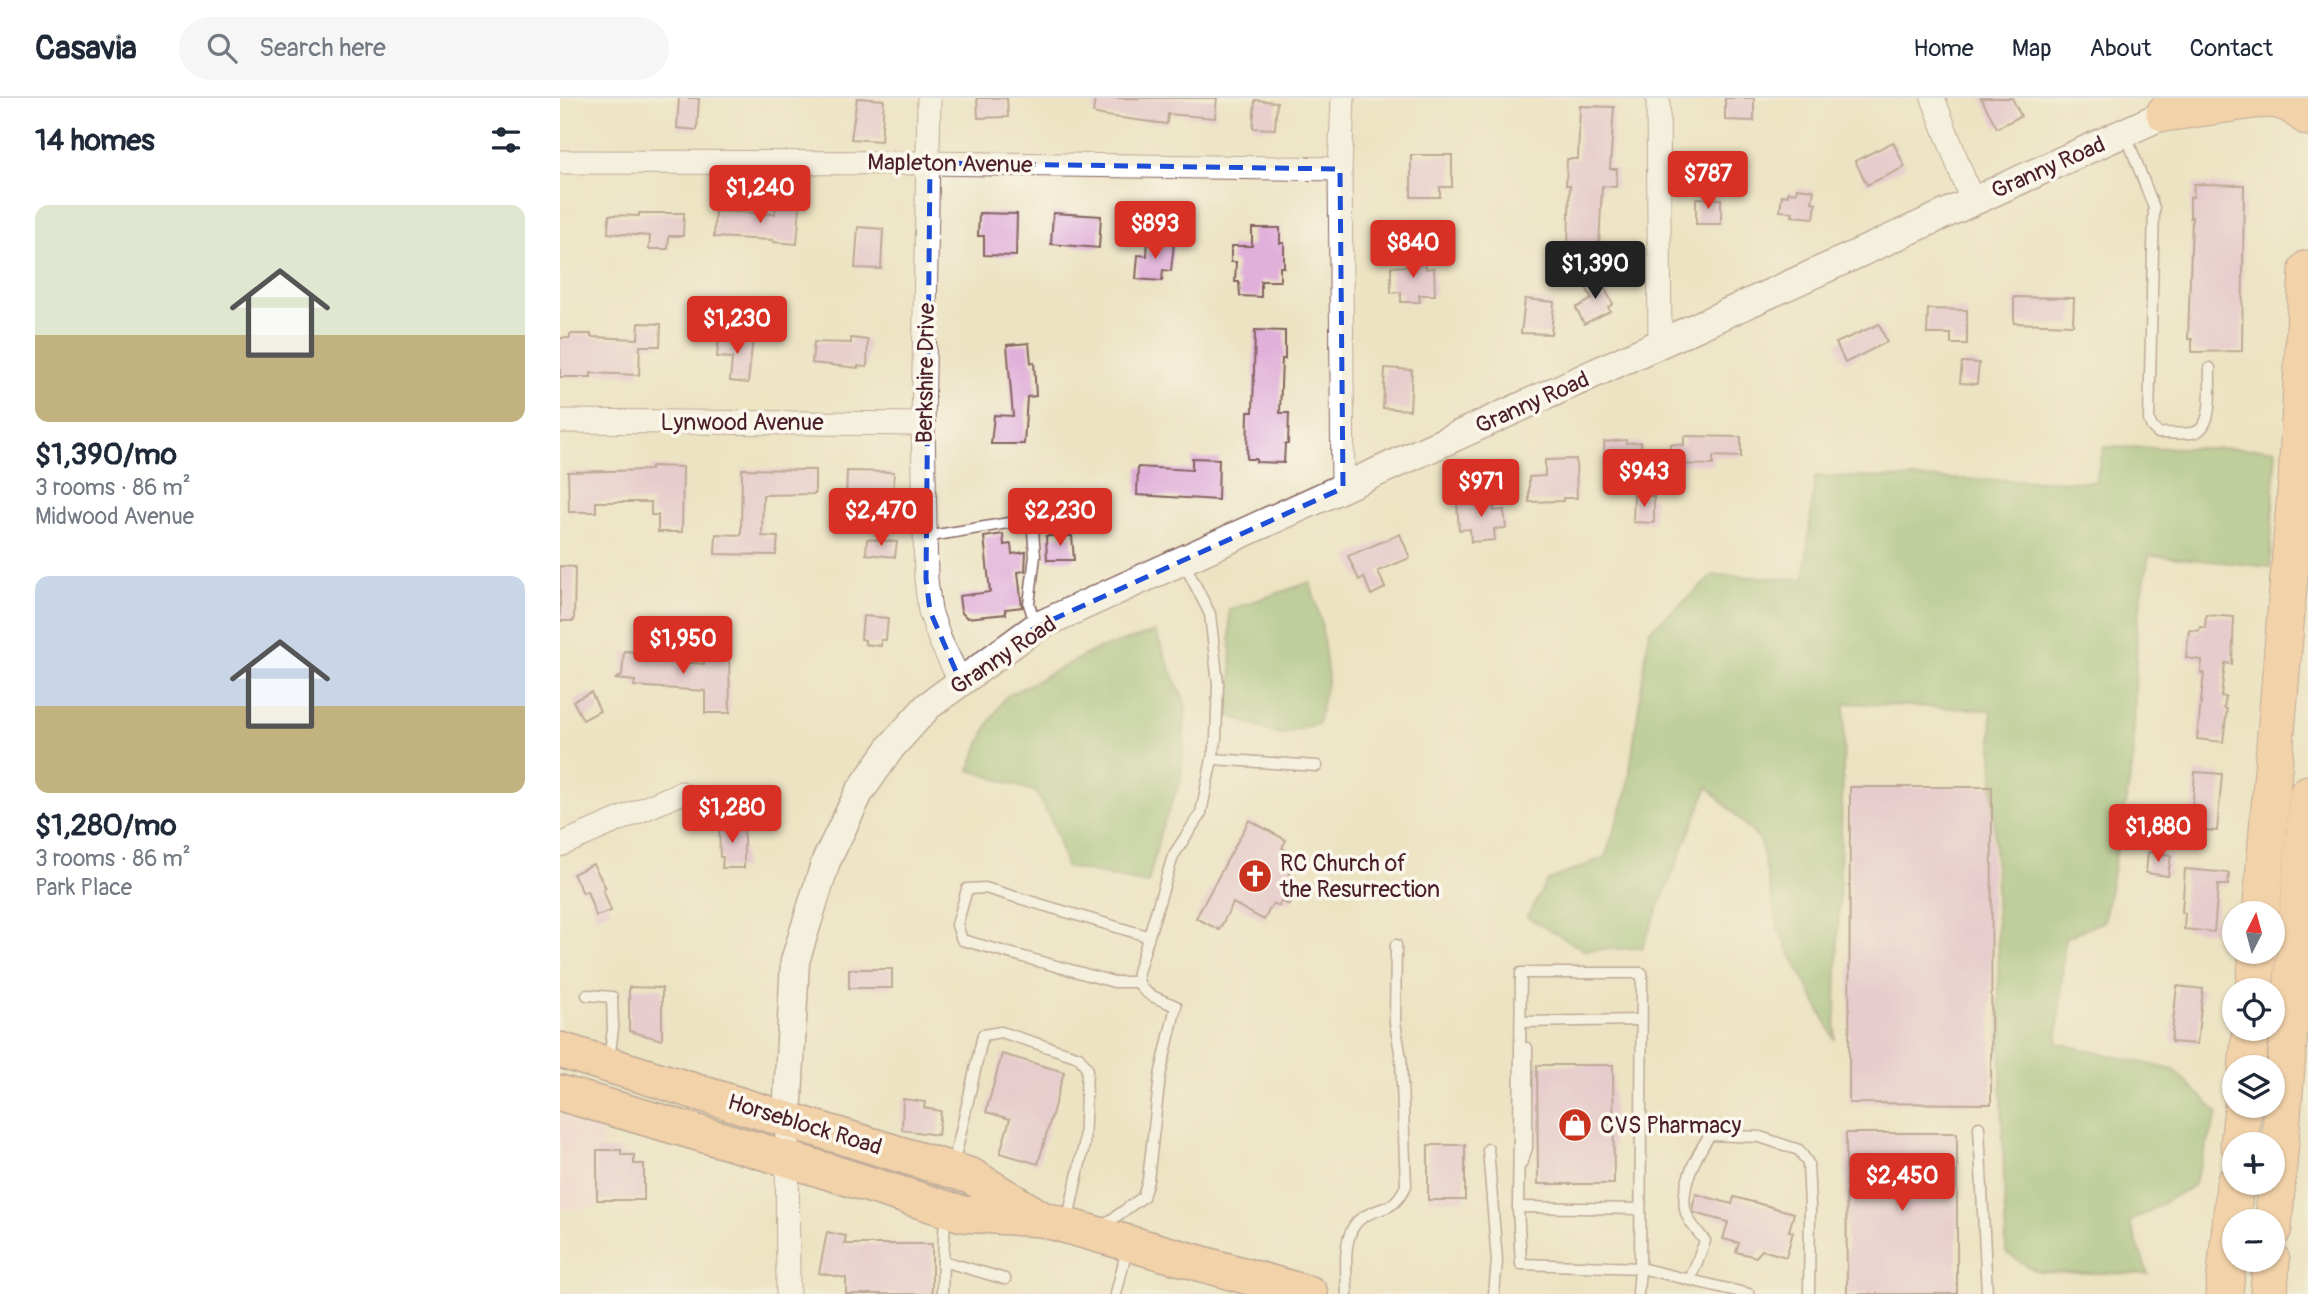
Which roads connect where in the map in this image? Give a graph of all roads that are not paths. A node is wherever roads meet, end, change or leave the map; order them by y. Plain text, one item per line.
1 (929, 98) edge
2 (1343, 98) edge
3 (1658, 98) edge
4 (1933, 98) edge
5 (2199, 98) edge
6 (2165, 113) junction
7 (2308, 117) edge
8 (2125, 132) junction
9 (560, 162) edge
10 (930, 163) junction
11 (1340, 169) junction
12 (1972, 201) junction
13 (2308, 269) edge
14 (1660, 344) junction
15 (2210, 368) dead end
16 (560, 421) edge
17 (923, 424) junction
18 (1343, 488) junction
19 (925, 537) junction
20 (1183, 561) junction
21 (1036, 627) junction
22 (961, 682) junction
23 (1213, 760) junction
24 (1317, 766) dead end
25 (681, 793) dead end
26 (2308, 794) edge
27 (560, 845) edge
28 (2262, 901) edge
29 (1147, 936) junction
30 (1396, 945) dead end
31 (2301, 965) edge
32 (1136, 982) junction
33 (587, 995) dead end
34 (1642, 1020) junction
35 (1521, 1026) junction
36 (560, 1050) edge
37 (609, 1064) junction
38 (560, 1093) edge
39 (787, 1119) junction
40 (1979, 1127) dead end
41 (1488, 1149) dead end
42 (788, 1159) junction
43 (952, 1170) junction
44 (2234, 1195) edge
45 (1518, 1207) junction
46 (946, 1208) junction
47 (1640, 1209) junction
48 (2275, 1209) edge
49 (1067, 1226) junction
50 (1128, 1243) junction
51 (943, 1261) junction
52 (1640, 1268) junction
53 (2270, 1272) edge
54 (1005, 1279) dead end
55 (1690, 1280) junction
56 (1267, 1288) edge
57 (788, 1294) edge
58 (942, 1294) edge
59 (1116, 1294) edge
60 (1310, 1294) edge
61 (1347, 1294) edge
62 (1494, 1294) edge
63 (1637, 1294) edge
64 (1749, 1294) edge
65 (1809, 1294) edge
66 (1987, 1294) edge
67 (2224, 1294) edge
68 (2269, 1294) edge

1 - 10 street, Berkshire Drive
2 - 11 street
3 - 14 street
4 - 12 street
5 - 6 street, Granny Road
6 - 7 highway
6 - 8 street, Granny Road
8 - 12 street, Granny Road
8 - 15 lane
9 - 10 street, Mapleton Avenue
10 - 11 street, Mapleton Avenue
10 - 17 street, Berkshire Drive
11 - 18 street
12 - 14 street, Granny Road
13 - 28 highway
14 - 18 street, Granny Road
16 - 17 street, Lynwood Avenue
17 - 19 street, Berkshire Drive
18 - 20 street, Granny Road
19 - 21 lane
19 - 22 street, Berkshire Drive
20 - 21 street, Granny Road
20 - 23 lane
21 - 22 street, Granny Road
22 - 39 street, Granny Road
23 - 24 lane
23 - 29 lane
25 - 27 street
26 - 31 highway
29 - 32 lane
29 - 32 lane
30 - 61 lane
31 - 48 highway
32 - 49 lane
33 - 37 lane
34 - 35 lane
34 - 35 lane
34 - 47 lane
35 - 45 lane
36 - 37 main road, Horseblock Road
37 - 39 main road, Horseblock Road
38 - 42 main road, Horseblock Road
39 - 42 street
39 - 43 main road, Horseblock Road
40 - 66 lane
41 - 62 lane
42 - 46 main road, Horseblock Road
42 - 57 street
43 - 49 main road, Horseblock Road
43 - 49 lane
44 - 67 highway
45 - 47 lane
45 - 52 lane
46 - 49 main road, Horseblock Road
46 - 51 lane
47 - 52 lane
49 - 50 main road, Horseblock Road
50 - 56 main road, Horseblock Road
50 - 59 lane
51 - 54 lane
51 - 58 lane
52 - 55 lane
52 - 63 lane
53 - 68 highway
55 - 64 lane
55 - 65 lane
56 - 60 main road, Horseblock Road

